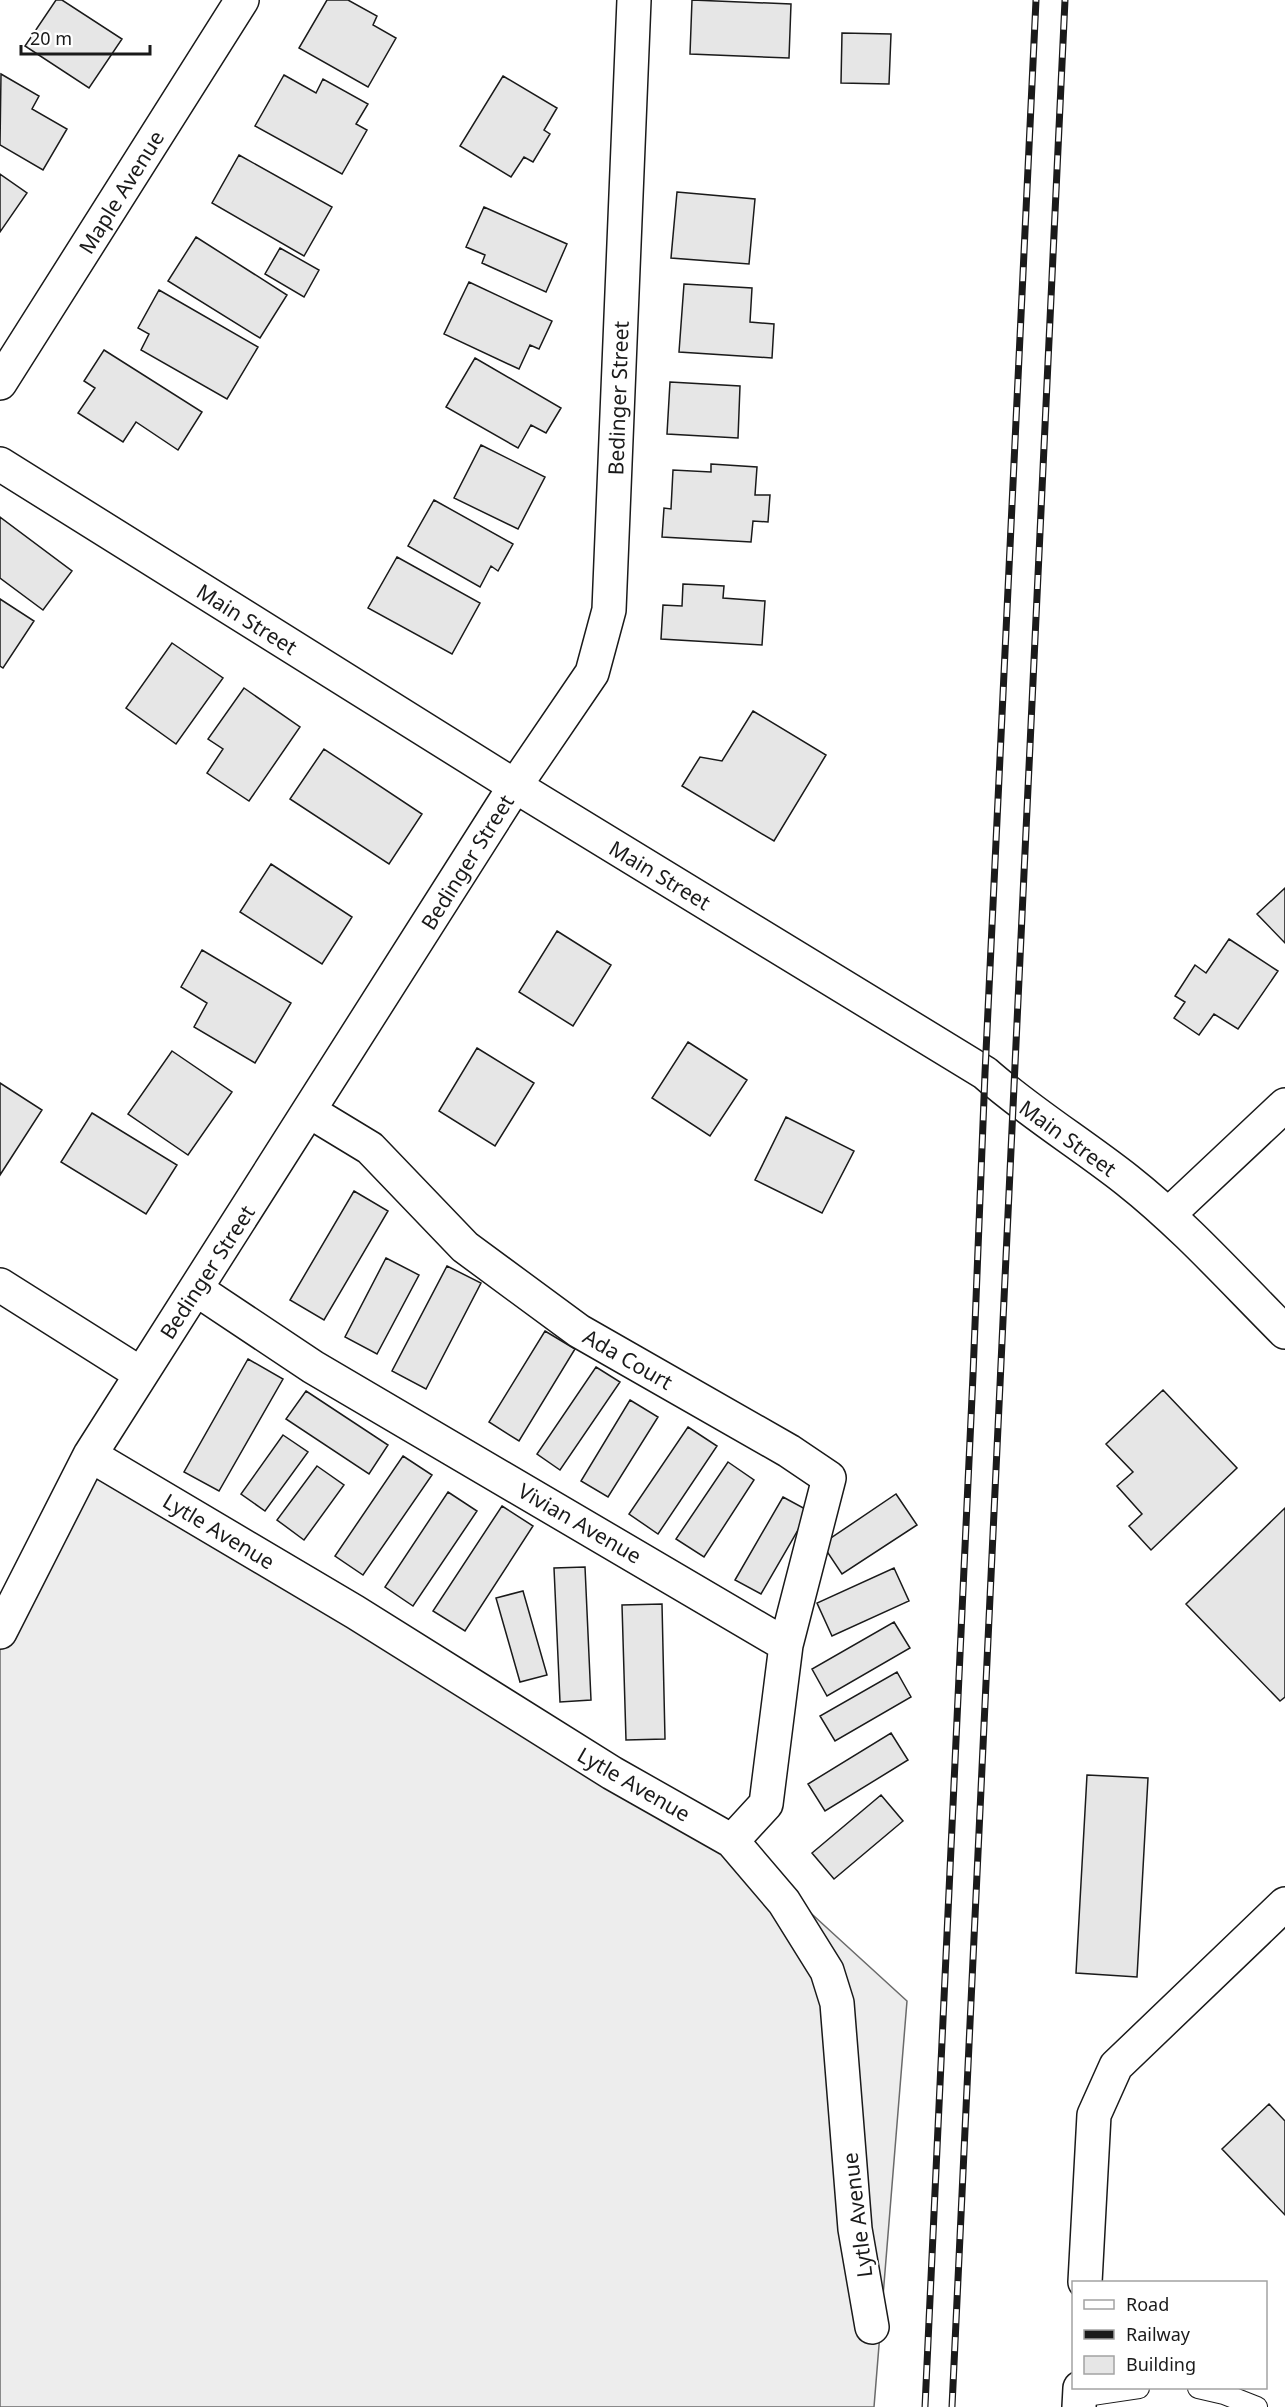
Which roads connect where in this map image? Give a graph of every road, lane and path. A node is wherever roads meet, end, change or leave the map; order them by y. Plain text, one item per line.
1 (242, 0) edge
2 (634, 0) edge
3 (0, 384) edge
4 (0, 464) edge
5 (514, 786) junction
6 (1285, 1105) edge
7 (309, 1111) junction
8 (1168, 1215) junction
9 (0, 1285) edge
10 (196, 1289) junction
11 (1285, 1332) edge
12 (141, 1374) junction
13 (90, 1455) junction
14 (0, 1632) edge
15 (786, 1645) junction
16 (732, 1841) junction
17 (1285, 1904) edge
18 (1085, 2281) edge
19 (872, 2327) dead end
20 (1132, 2389) edge
21 (1202, 2389) edge
22 (1079, 2397) edge
23 (1257, 2407) edge

1 - 3 street, Maple Avenue
2 - 5 street, Bedinger Street
4 - 5 street, Main Street
5 - 7 street, Bedinger Street
5 - 8 street, Main Street
6 - 8 street
7 - 10 street, Bedinger Street
7 - 15 street, Ada Court
8 - 11 street, Main Street
9 - 12 street
10 - 12 street, Bedinger Street
10 - 15 street, Vivian Avenue
12 - 13 street, Bedinger Street
13 - 14 street, Bedinger Street
13 - 16 street, Lytle Avenue
15 - 16 street
16 - 19 street, Lytle Avenue
17 - 18 street
20 - 22 lane
21 - 23 lane

